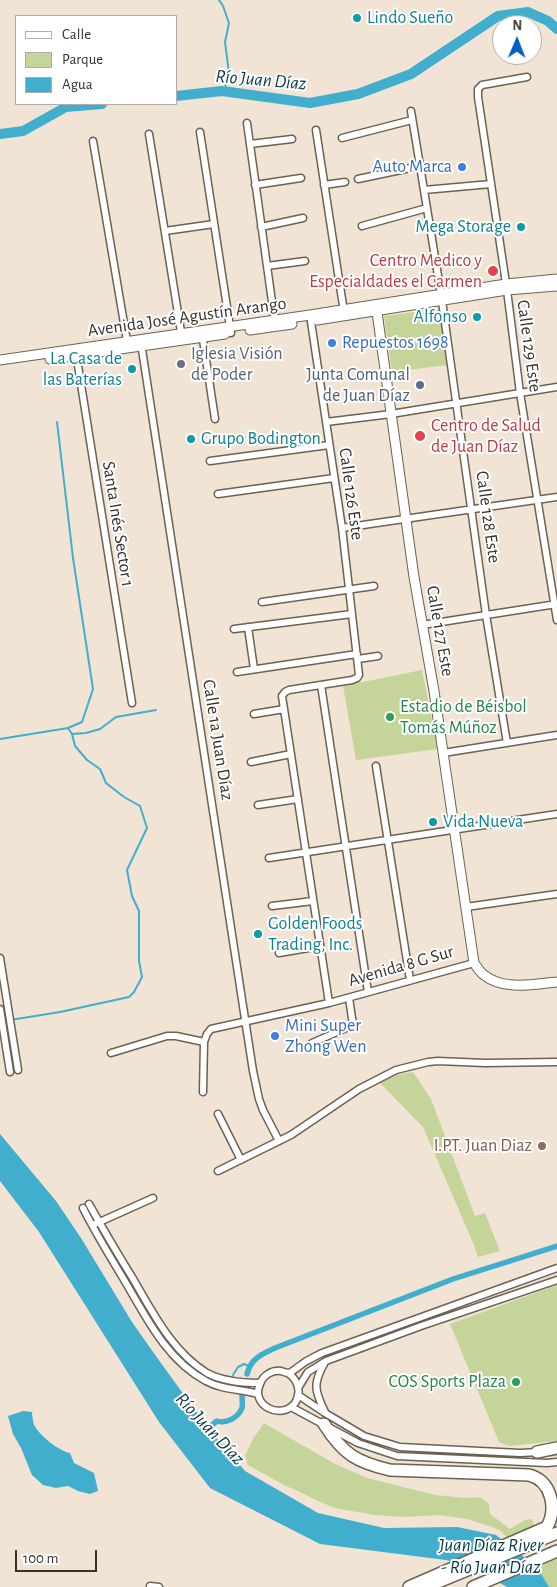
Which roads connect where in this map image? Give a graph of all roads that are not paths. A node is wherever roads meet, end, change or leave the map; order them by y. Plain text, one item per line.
1 (527, 77) dead end
2 (411, 111) dead end
3 (412, 120) junction
4 (247, 124) dead end
5 (316, 130) dead end
6 (200, 132) dead end
7 (148, 134) dead end
8 (342, 138) dead end
9 (292, 139) dead end
10 (93, 141) dead end
11 (250, 144) junction
12 (420, 166) junction
13 (301, 178) dead end
14 (358, 179) dead end
15 (345, 182) dead end
16 (491, 184) junction
17 (255, 185) junction
18 (324, 185) junction
19 (424, 190) junction
20 (427, 208) junction
21 (303, 218) dead end
22 (214, 224) junction
23 (362, 226) dead end
24 (262, 227) junction
25 (164, 231) junction
26 (305, 261) dead end
27 (267, 266) junction
28 (557, 279) edge
29 (557, 286) edge
30 (506, 287) junction
31 (442, 298) junction
32 (377, 308) junction
33 (344, 313) junction
34 (311, 318) junction
35 (275, 323) junction
36 (230, 330) junction
37 (202, 334) junction
38 (182, 337) junction
39 (127, 341) junction
40 (141, 343) junction
41 (76, 352) junction
42 (0, 360) edge
43 (0, 366) edge
44 (557, 387) edge
45 (520, 393) junction
46 (457, 404) junction
47 (391, 414) junction
48 (215, 419) dead end
49 (326, 422) junction
50 (329, 445) junction
51 (210, 460) dead end
52 (334, 478) junction
53 (218, 494) dead end
54 (557, 497) edge
55 (538, 500) junction
56 (472, 510) junction
57 (407, 520) junction
58 (342, 528) junction
59 (374, 586) dead end
60 (349, 590) junction
61 (262, 602) dead end
62 (556, 604) edge
63 (352, 614) junction
64 (486, 615) junction
65 (557, 620) edge
66 (422, 625) junction
67 (248, 627) junction
68 (234, 628) dead end
69 (378, 656) dead end
70 (357, 657) junction
71 (254, 669) junction
72 (237, 672) dead end
73 (321, 685) junction
74 (132, 703) dead end
75 (284, 709) junction
76 (254, 714) dead end
77 (557, 735) edge
78 (507, 743) junction
79 (443, 753) junction
80 (291, 754) junction
81 (251, 762) dead end
82 (376, 766) dead end
83 (298, 798) junction
84 (258, 805) dead end
85 (557, 814) edge
86 (454, 830) junction
87 (388, 840) junction
88 (346, 846) junction
89 (306, 853) junction
90 (269, 858) dead end
91 (557, 894) edge
92 (312, 901) junction
93 (272, 906) dead end
94 (466, 907) junction
95 (320, 946) junction
96 (279, 953) dead end
97 (0, 958) edge
98 (474, 963) junction
99 (410, 980) junction
100 (557, 982) edge
101 (368, 992) junction
102 (349, 998) junction
103 (329, 1003) junction
104 (0, 1009) edge
105 (247, 1022) junction
106 (204, 1042) junction
107 (312, 1043) dead end
108 (112, 1053) dead end
109 (557, 1062) edge
110 (18, 1070) dead end
111 (10, 1072) dead end
112 (203, 1092) dead end
113 (218, 1114) dead end
114 (279, 1142) junction
115 (241, 1160) junction
116 (218, 1171) dead end
117 (153, 1198) dead end
118 (99, 1222) junction
119 (92, 1225) junction
120 (557, 1268) edge
121 (557, 1280) edge
122 (483, 1295) junction
123 (432, 1313) junction
124 (459, 1313) junction
125 (326, 1361) junction
126 (288, 1373) junction
127 (260, 1383) junction
128 (298, 1388) junction
129 (258, 1394) junction
130 (298, 1395) junction
131 (291, 1407) junction
132 (325, 1419) junction
133 (557, 1449) edge
134 (537, 1452) joint
135 (557, 1462) edge
136 (557, 1532) edge
137 (531, 1539) junction
138 (557, 1550) edge
139 (447, 1574) junction
140 (150, 1586) edge
141 (159, 1587) edge
142 (409, 1587) edge
143 (426, 1587) edge
144 (473, 1587) edge

1 - 16 street, Calle 129 Este
2 - 3 street, Calle 128 Este
3 - 8 street
3 - 12 street, Calle 128 Este
4 - 11 street
5 - 18 street
6 - 22 street
7 - 25 street
9 - 11 street
10 - 39 street
11 - 17 street
12 - 14 street
12 - 19 street, Calle 128 Este
13 - 17 street
15 - 18 street
16 - 19 street
16 - 30 street, Calle 129 Este
17 - 24 street
18 - 33 street
19 - 20 street, Calle 128 Este
20 - 23 street
20 - 31 street, Calle 128 Este
21 - 24 street
22 - 25 street
22 - 36 street
24 - 27 street
25 - 38 street
26 - 27 street
27 - 35 street
28 - 30 main road, Avenida José Agustín Arango
29 - 30 main road, Avenida José Agustín Arango
30 - 31 main road, Avenida José Agustín Arango
30 - 45 street, Calle 129 Este
31 - 32 main road, Avenida José Agustín Arango
31 - 46 street, Calle 128 Este
32 - 33 main road, Avenida José Agustín Arango
32 - 47 main road, Calle 127 Este
33 - 34 main road, Avenida José Agustín Arango
34 - 35 main road, Avenida José Agustín Arango
34 - 49 street, Calle 126 Este
35 - 36 main road, Avenida José Agustín Arango
36 - 37 main road, Avenida José Agustín Arango
37 - 38 main road, Avenida José Agustín Arango
37 - 48 street
38 - 40 main road, Avenida José Agustín Arango
39 - 40 main road, Avenida José Agustín Arango
39 - 41 main road, Avenida José Agustín Arango
40 - 41 main road, Avenida José Agustín Arango
40 - 105 street, Calle 1a Juan Díaz
41 - 42 main road, Avenida José Agustín Arango
41 - 43 main road, Avenida José Agustín Arango
41 - 74 street, Santa Inés Sector 1
44 - 45 street
45 - 46 street
45 - 55 street, Calle 129 Este
46 - 47 street
46 - 56 street, Calle 128 Este
47 - 49 street
47 - 57 main road, Calle 127 Este
49 - 50 street, Calle 126 Este
50 - 51 street
50 - 52 street, Calle 126 Este
52 - 53 street
52 - 58 street, Calle 126 Este
54 - 55 street
55 - 56 street
55 - 62 street, Calle 129 Este
56 - 57 street
56 - 64 street, Calle 128 Este
57 - 58 street
57 - 66 main road, Calle 127 Este
58 - 60 street, Calle 126 Este
59 - 60 street
60 - 61 street
60 - 63 street, Calle 126 Este
62 - 64 street
62 - 65 street, Calle 129 Este
63 - 67 street
63 - 70 street, Calle 126 Este
64 - 66 street
64 - 78 street, Calle 128 Este
66 - 79 main road, Calle 127 Este
67 - 68 street
67 - 71 street
69 - 70 street
70 - 71 street
70 - 73 street, Calle 126 Este
71 - 72 street
73 - 75 street
73 - 88 street
75 - 76 street
75 - 80 street
77 - 78 street
78 - 79 street
79 - 86 main road, Calle 127 Este
80 - 81 street
80 - 83 street
82 - 87 street
83 - 84 street
83 - 89 street
85 - 86 street
86 - 87 street
86 - 94 main road, Calle 127 Este
87 - 88 street
87 - 99 street
88 - 89 street
88 - 101 street
89 - 90 street
89 - 92 street
91 - 94 street
92 - 93 street
92 - 95 street
94 - 98 main road, Calle 127 Este
95 - 96 street
95 - 103 street
97 - 110 street
98 - 99 street, Avenida 8 G Sur
98 - 100 main road, Avenida 8 G Sur
99 - 101 street, Avenida 8 G Sur
101 - 102 street, Avenida 8 G Sur
102 - 103 street, Avenida 8 G Sur
102 - 107 street
103 - 105 street, Avenida 8 G Sur
104 - 111 street
105 - 106 street, Avenida 8 G Sur
105 - 114 street, Calle 1a Juan Díaz
106 - 108 street
106 - 112 street
109 - 114 street
113 - 115 street
114 - 115 street
115 - 116 street
117 - 118 street
118 - 119 street
118 - 119 street
118 - 127 street
119 - 129 street
120 - 122 street
121 - 124 street
122 - 123 street
122 - 124 street
123 - 124 street
123 - 126 street
124 - 125 street
125 - 128 street
125 - 132 street
126 - 127 street
126 - 128 street
127 - 129 street
128 - 130 street
129 - 131 street
130 - 131 street
130 - 132 street
131 - 132 street
132 - 134 street
132 - 135 street
132 - 137 highway
133 - 134 highway
136 - 137 highway
137 - 139 highway
138 - 144 highway
139 - 142 highway
139 - 143 highway
140 - 141 street

